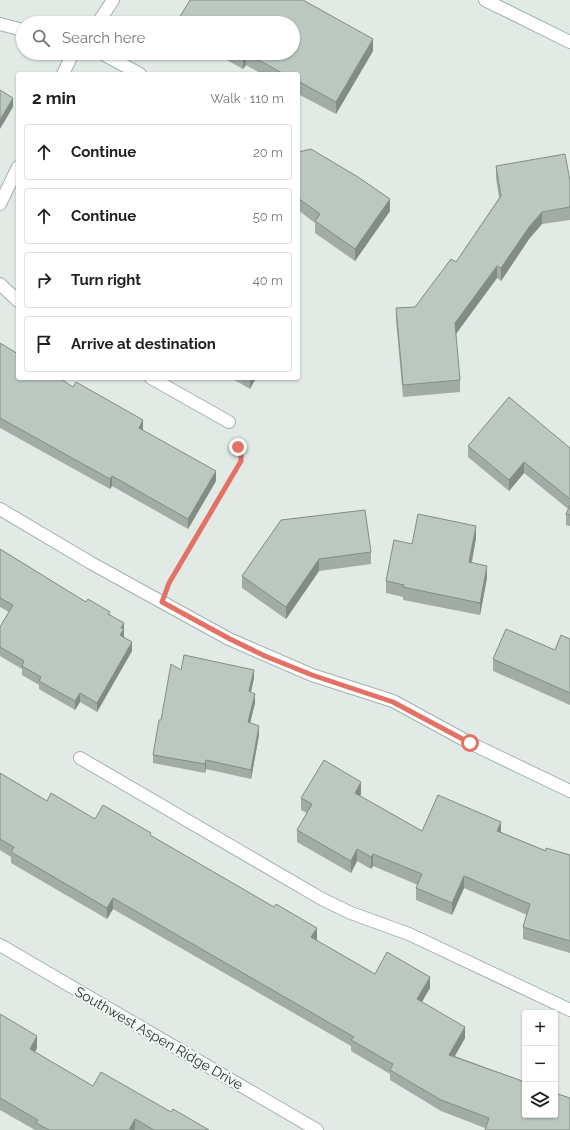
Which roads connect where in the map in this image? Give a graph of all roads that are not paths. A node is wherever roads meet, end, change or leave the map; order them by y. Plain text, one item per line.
1 (113, 0) edge
2 (485, 0) edge
3 (103, 16) edge
4 (0, 24) edge
5 (16, 28) edge
6 (570, 42) edge
7 (70, 60) edge
8 (114, 60) edge
9 (64, 72) edge
10 (136, 72) edge
11 (16, 171) edge
12 (0, 204) edge
13 (0, 284) edge
14 (16, 299) edge
15 (155, 380) edge
16 (229, 422) road end
17 (0, 509) edge
18 (80, 758) dead end
19 (570, 791) edge
20 (0, 945) edge
21 (570, 1010) edge
22 (317, 1130) edge

1 - 3 street
2 - 6 street
4 - 5 street
7 - 9 street
8 - 10 street
11 - 12 street
13 - 14 street
15 - 16 street
17 - 19 street
18 - 21 street
20 - 22 street, Southwest Aspen Ridge Drive

